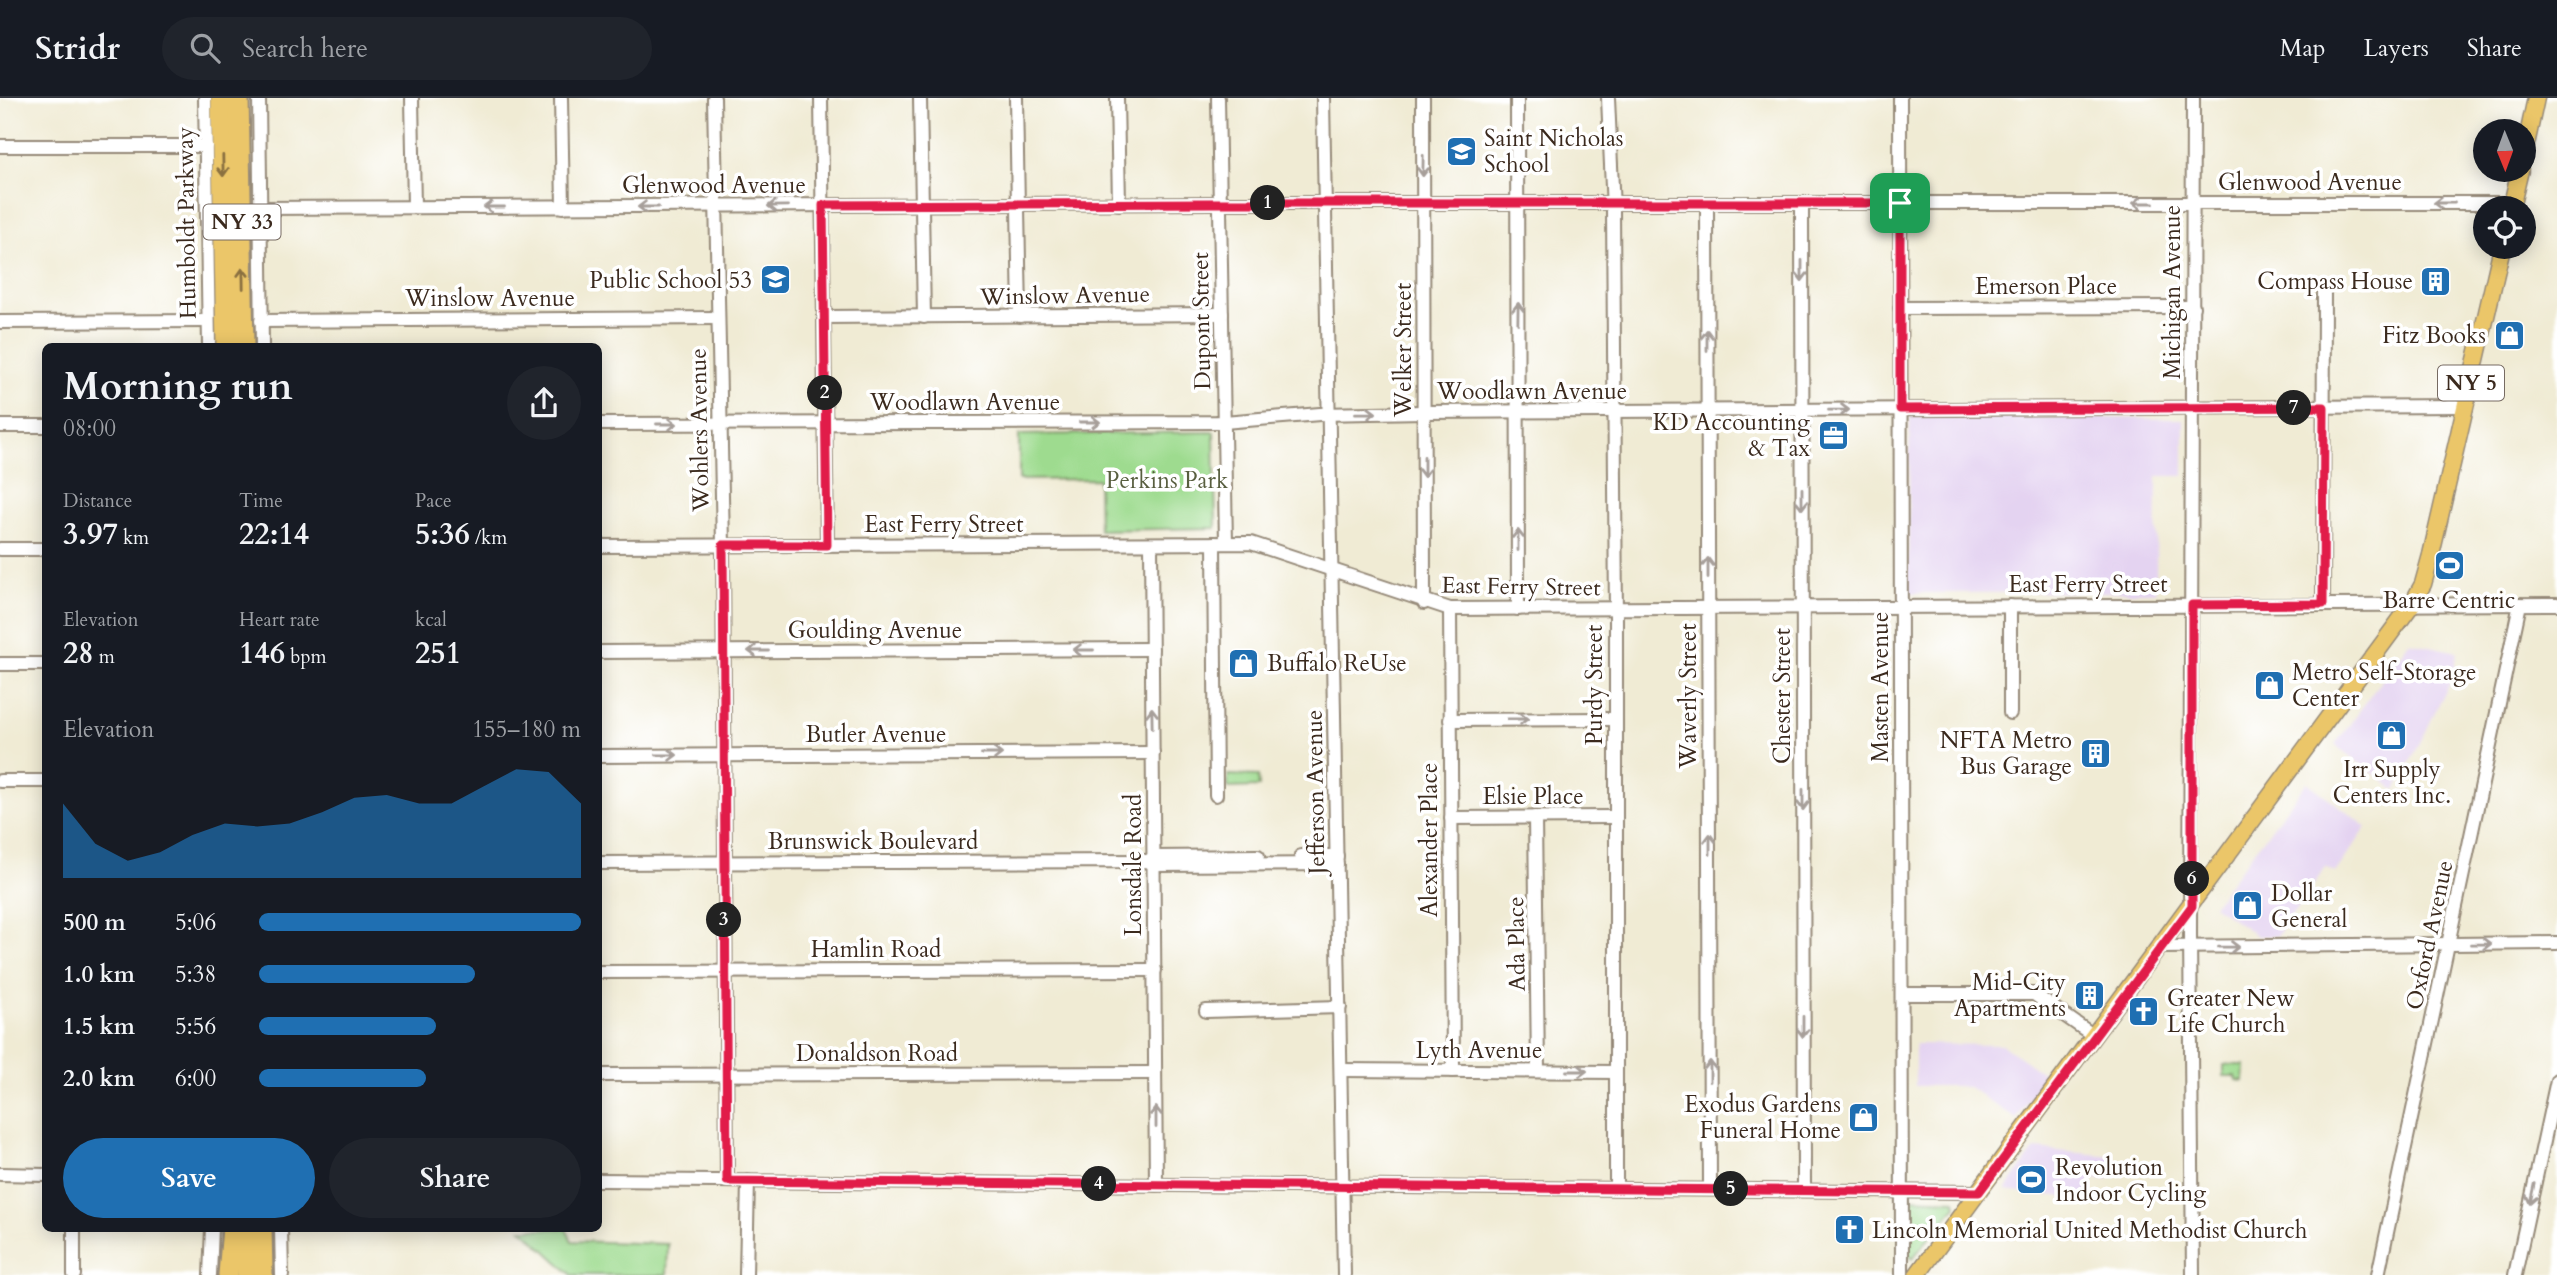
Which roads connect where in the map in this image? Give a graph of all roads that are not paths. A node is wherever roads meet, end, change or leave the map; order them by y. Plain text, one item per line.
1 (205, 98) edge
2 (221, 98) edge
3 (239, 98) edge
4 (259, 98) edge
5 (412, 98) edge
6 (561, 98) edge
7 (714, 98) edge
8 (821, 98) edge
9 (920, 98) edge
10 (1016, 98) edge
11 (1117, 98) edge
12 (1218, 98) edge
13 (1323, 98) edge
14 (1423, 98) edge
15 (1517, 98) edge
16 (1608, 98) edge
17 (1900, 98) edge
18 (2193, 98) edge
19 (2536, 98) edge
20 (2532, 119) edge
21 (0, 146) edge
22 (206, 146) junction
23 (1220, 203) junction
24 (1423, 203) junction
25 (1518, 203) junction
26 (1611, 203) junction
27 (1707, 203) junction
28 (1802, 203) junction
29 (1900, 203) junction
30 (2193, 203) junction
31 (1119, 204) junction
32 (1325, 204) junction
33 (823, 205) junction
34 (922, 205) junction
35 (1018, 205) junction
36 (2473, 205) edge
37 (414, 207) junction
38 (562, 207) junction
39 (716, 207) junction
40 (259, 208) junction
41 (2499, 259) edge
42 (2324, 292) dead end
43 (2193, 307) junction
44 (1900, 308) junction
45 (1222, 314) junction
46 (1020, 316) junction
47 (824, 317) junction
48 (924, 317) junction
49 (718, 318) junction
50 (208, 321) junction
51 (261, 321) junction
52 (0, 322) edge
53 (209, 343) edge
54 (226, 343) edge
55 (244, 343) edge
56 (262, 343) edge
57 (2324, 407) junction
58 (2466, 407) junction
59 (2193, 408) junction
60 (1900, 409) junction
61 (1802, 410) junction
62 (1613, 411) junction
63 (1707, 411) junction
64 (1424, 412) junction
65 (1518, 412) junction
66 (1328, 414) junction
67 (1224, 422) junction
68 (602, 424) edge
69 (720, 424) junction
70 (825, 424) junction
71 (0, 426) edge
72 (42, 426) edge
73 (1220, 543) junction
74 (1151, 544) junction
75 (723, 545) junction
76 (827, 545) junction
77 (602, 546) edge
78 (42, 548) edge
79 (0, 549) edge
80 (1332, 570) junction
81 (1424, 603) junction
82 (2323, 604) junction
83 (2412, 604) junction
84 (2520, 604) junction
85 (2557, 604) edge
86 (2192, 605) junction
87 (2010, 606) junction
88 (1802, 607) junction
89 (1901, 607) junction
90 (1615, 608) junction
91 (1708, 608) junction
92 (1450, 609) junction
93 (1518, 609) junction
94 (1152, 649) junction
95 (602, 652) edge
96 (723, 652) junction
97 (0, 664) edge
98 (42, 664) edge
99 (2010, 713) dead end
100 (1616, 719) junction
101 (1450, 720) junction
102 (1153, 753) junction
103 (724, 755) junction
104 (602, 756) edge
105 (0, 781) edge
106 (42, 781) edge
107 (1216, 795) dead end
108 (1535, 817) junction
109 (1616, 817) junction
110 (1451, 818) junction
111 (1337, 860) junction
112 (1152, 861) junction
113 (602, 863) edge
114 (724, 863) junction
115 (2192, 906) junction
116 (2557, 943) edge
117 (2448, 944) junction
118 (2160, 947) junction
119 (2190, 947) junction
120 (1155, 970) junction
121 (724, 971) junction
122 (602, 972) edge
123 (1902, 994) junction
124 (1340, 1007) junction
125 (1206, 1010) dead end
126 (2094, 1036) junction
127 (1341, 1070) junction
128 (1453, 1070) junction
129 (1538, 1071) junction
130 (1616, 1072) junction
131 (1155, 1073) junction
132 (725, 1075) junction
133 (602, 1076) edge
134 (2557, 1080) edge
135 (0, 1174) edge
136 (42, 1175) edge
137 (602, 1180) edge
138 (727, 1181) junction
139 (748, 1181) junction
140 (1156, 1185) junction
141 (1343, 1185) junction
142 (1616, 1188) junction
143 (1710, 1189) junction
144 (1804, 1189) junction
145 (1902, 1191) junction
146 (1979, 1192) junction
147 (74, 1232) edge
148 (212, 1232) edge
149 (222, 1232) edge
150 (232, 1232) edge
151 (246, 1232) edge
152 (262, 1232) edge
153 (281, 1232) edge
154 (74, 1275) edge
155 (210, 1275) edge
156 (222, 1275) edge
157 (228, 1275) edge
158 (247, 1275) edge
159 (263, 1275) edge
160 (282, 1275) edge
161 (746, 1275) edge
162 (1345, 1275) edge
163 (1902, 1275) edge
164 (1917, 1275) edge
165 (2193, 1275) edge
166 (2378, 1275) edge
167 (2515, 1275) edge

1 - 22 street, Humboldt Parkway
2 -> 54 highway, NY 33
55 -> 3 highway, NY 33
4 - 40 street
5 - 37 street
6 - 38 street
7 - 39 street, Wohlers Avenue
8 - 33 street
9 - 34 street
10 - 35 street
11 - 31 street
12 - 23 street, Dupont Street
13 - 32 street, Jefferson Avenue
14 -> 24 street, Welker Street
15 - 25 street
16 - 26 street, Purdy Street
17 - 29 street, Masten Avenue
18 - 30 street, Michigan Avenue
19 - 20 main road
21 - 22 street
22 - 50 street, Humboldt Parkway
23 - 31 street, Glenwood Avenue
23 - 32 street, Glenwood Avenue
23 - 45 street, Dupont Street
24 - 25 street, Glenwood Avenue
24 - 32 street, Glenwood Avenue
24 - 64 street, Welker Street
25 - 26 street, Glenwood Avenue
65 -> 25 street
26 - 27 street, Glenwood Avenue
26 - 62 street, Purdy Street
27 - 28 street, Glenwood Avenue
63 -> 27 street, Waverly Street
28 - 29 street, Glenwood Avenue
28 -> 61 street, Chester Street
30 -> 29 street, Glenwood Avenue
29 - 44 street, Masten Avenue
36 -> 30 street, Glenwood Avenue
30 - 43 street, Michigan Avenue
31 - 35 street, Glenwood Avenue
32 - 66 street, Jefferson Avenue
33 - 34 street, Glenwood Avenue
33 -> 39 street, Glenwood Avenue
33 - 47 street
34 - 35 street, Glenwood Avenue
34 - 48 street
35 - 46 street
38 -> 37 street, Glenwood Avenue
37 - 40 street, Glenwood Avenue
39 -> 38 street, Glenwood Avenue
39 - 49 street, Wohlers Avenue
40 - 51 street
41 - 58 main road, NY 5
42 - 57 street
43 - 44 street, Emerson Place
43 - 59 street, Michigan Avenue
44 - 60 street, Masten Avenue
45 - 46 street, Winslow Avenue
45 - 67 street, Dupont Street
46 - 48 street, Winslow Avenue
47 - 48 street, Winslow Avenue
47 - 70 street
49 - 51 street, Winslow Avenue
49 - 69 street, Wohlers Avenue
50 - 52 street
50 - 53 street, Humboldt Parkway
51 - 56 street
57 - 58 street, Woodlawn Avenue
57 - 59 street, Woodlawn Avenue
57 - 82 street
58 - 83 main road, NY 5
59 - 60 street, Woodlawn Avenue
59 - 86 street, Michigan Avenue
61 -> 60 street, Woodlawn Avenue
60 - 89 street, Masten Avenue
61 - 63 street, Woodlawn Avenue
61 -> 88 street, Chester Street
62 - 63 street, Woodlawn Avenue
62 - 65 street, Woodlawn Avenue
62 - 90 street, Purdy Street
91 -> 63 street, Waverly Street
64 - 65 street, Woodlawn Avenue
66 -> 64 street, Woodlawn Avenue
64 -> 81 street, Welker Street
93 -> 65 street
66 - 67 street, Woodlawn Avenue
66 - 80 street, Jefferson Avenue
70 -> 67 street, Woodlawn Avenue
67 - 73 street, Dupont Street
68 -> 69 street, Woodlawn Avenue
69 - 70 street, Woodlawn Avenue
69 - 75 street, Wohlers Avenue
70 - 76 street
71 - 72 street
73 - 74 street, East Ferry Street
73 - 80 street, East Ferry Street
73 - 107 street, Dupont Street
74 - 76 street, East Ferry Street
74 - 94 street, Lonsdale Road
75 - 76 street, East Ferry Street
75 - 77 street, East Ferry Street
75 - 96 street, Wohlers Avenue
78 - 79 street
80 - 81 street, East Ferry Street
80 - 111 street, Jefferson Avenue
81 - 92 street, East Ferry Street
82 - 83 street, East Ferry Street
82 - 86 street, East Ferry Street
83 - 84 street, East Ferry Street
83 - 115 main road, NY 5
84 - 85 street, East Ferry Street
84 - 117 street, Oxford Avenue
86 - 87 street, East Ferry Street
86 - 115 street, Michigan Avenue
87 - 89 street, East Ferry Street
87 - 99 street
88 - 89 street, East Ferry Street
88 - 91 street, East Ferry Street
88 -> 144 street, Chester Street
89 - 123 street, Masten Avenue
90 - 91 street, East Ferry Street
90 - 93 street, East Ferry Street
90 - 100 street, Purdy Street
143 -> 91 street, Waverly Street
92 - 93 street, East Ferry Street
92 - 101 street, Alexander Place
94 -> 96 street, Goulding Avenue
102 -> 94 street, Lonsdale Road
95 - 96 street, Goulding Avenue
96 - 103 street, Wohlers Avenue
97 - 98 street
101 -> 100 street
100 - 109 street, Purdy Street
101 - 110 street, Alexander Place
103 -> 102 street, Butler Avenue
102 - 112 street, Lonsdale Road
104 -> 103 street, Butler Avenue
103 - 114 street, Wohlers Avenue
105 - 106 street
108 - 109 street, Elsie Place
108 - 110 street, Elsie Place
108 - 129 street, Ada Place
109 - 130 street, Purdy Street
110 - 128 street, Alexander Place
111 - 112 street, Brunswick Boulevard
111 - 124 street, Jefferson Avenue
112 - 114 street, Brunswick Boulevard
112 - 120 street, Lonsdale Road
113 - 114 street, Brunswick Boulevard
114 - 121 street, Wohlers Avenue
115 - 118 main road, NY 5
115 - 119 street, Michigan Avenue
117 -> 116 street
119 -> 117 street
117 - 166 street, Oxford Avenue
118 - 119 street
118 - 126 main road, NY 5
119 - 165 street, Michigan Avenue
120 - 121 street, Hamlin Road
120 - 131 street, Lonsdale Road
121 - 122 street, Hamlin Road
121 - 132 street, Wohlers Avenue
123 - 126 street
123 - 145 street, Masten Avenue
124 - 125 street
124 - 127 street, Jefferson Avenue
126 - 146 main road, NY 5
127 - 128 street, Lyth Avenue
127 - 141 street, Jefferson Avenue
128 - 129 street, Lyth Avenue
129 -> 130 street, Lyth Avenue
130 - 142 street, Purdy Street
131 - 132 street, Donaldson Road
140 -> 131 street, Lonsdale Road
132 - 133 street, Donaldson Road
132 - 138 street, Wohlers Avenue
134 -> 167 street
135 - 136 street
137 - 138 street
138 - 139 street
139 - 140 street
139 - 161 street
140 - 141 street
141 - 142 street
141 - 162 street, Jefferson Avenue
142 - 143 street
143 - 144 street
144 - 145 street
145 - 146 street
145 - 163 street, Masten Avenue
146 - 164 main road, NY 5
147 - 154 street
148 - 155 street
149 - 156 highway
150 - 157 highway
151 - 158 highway
152 - 159 highway
153 - 160 street

